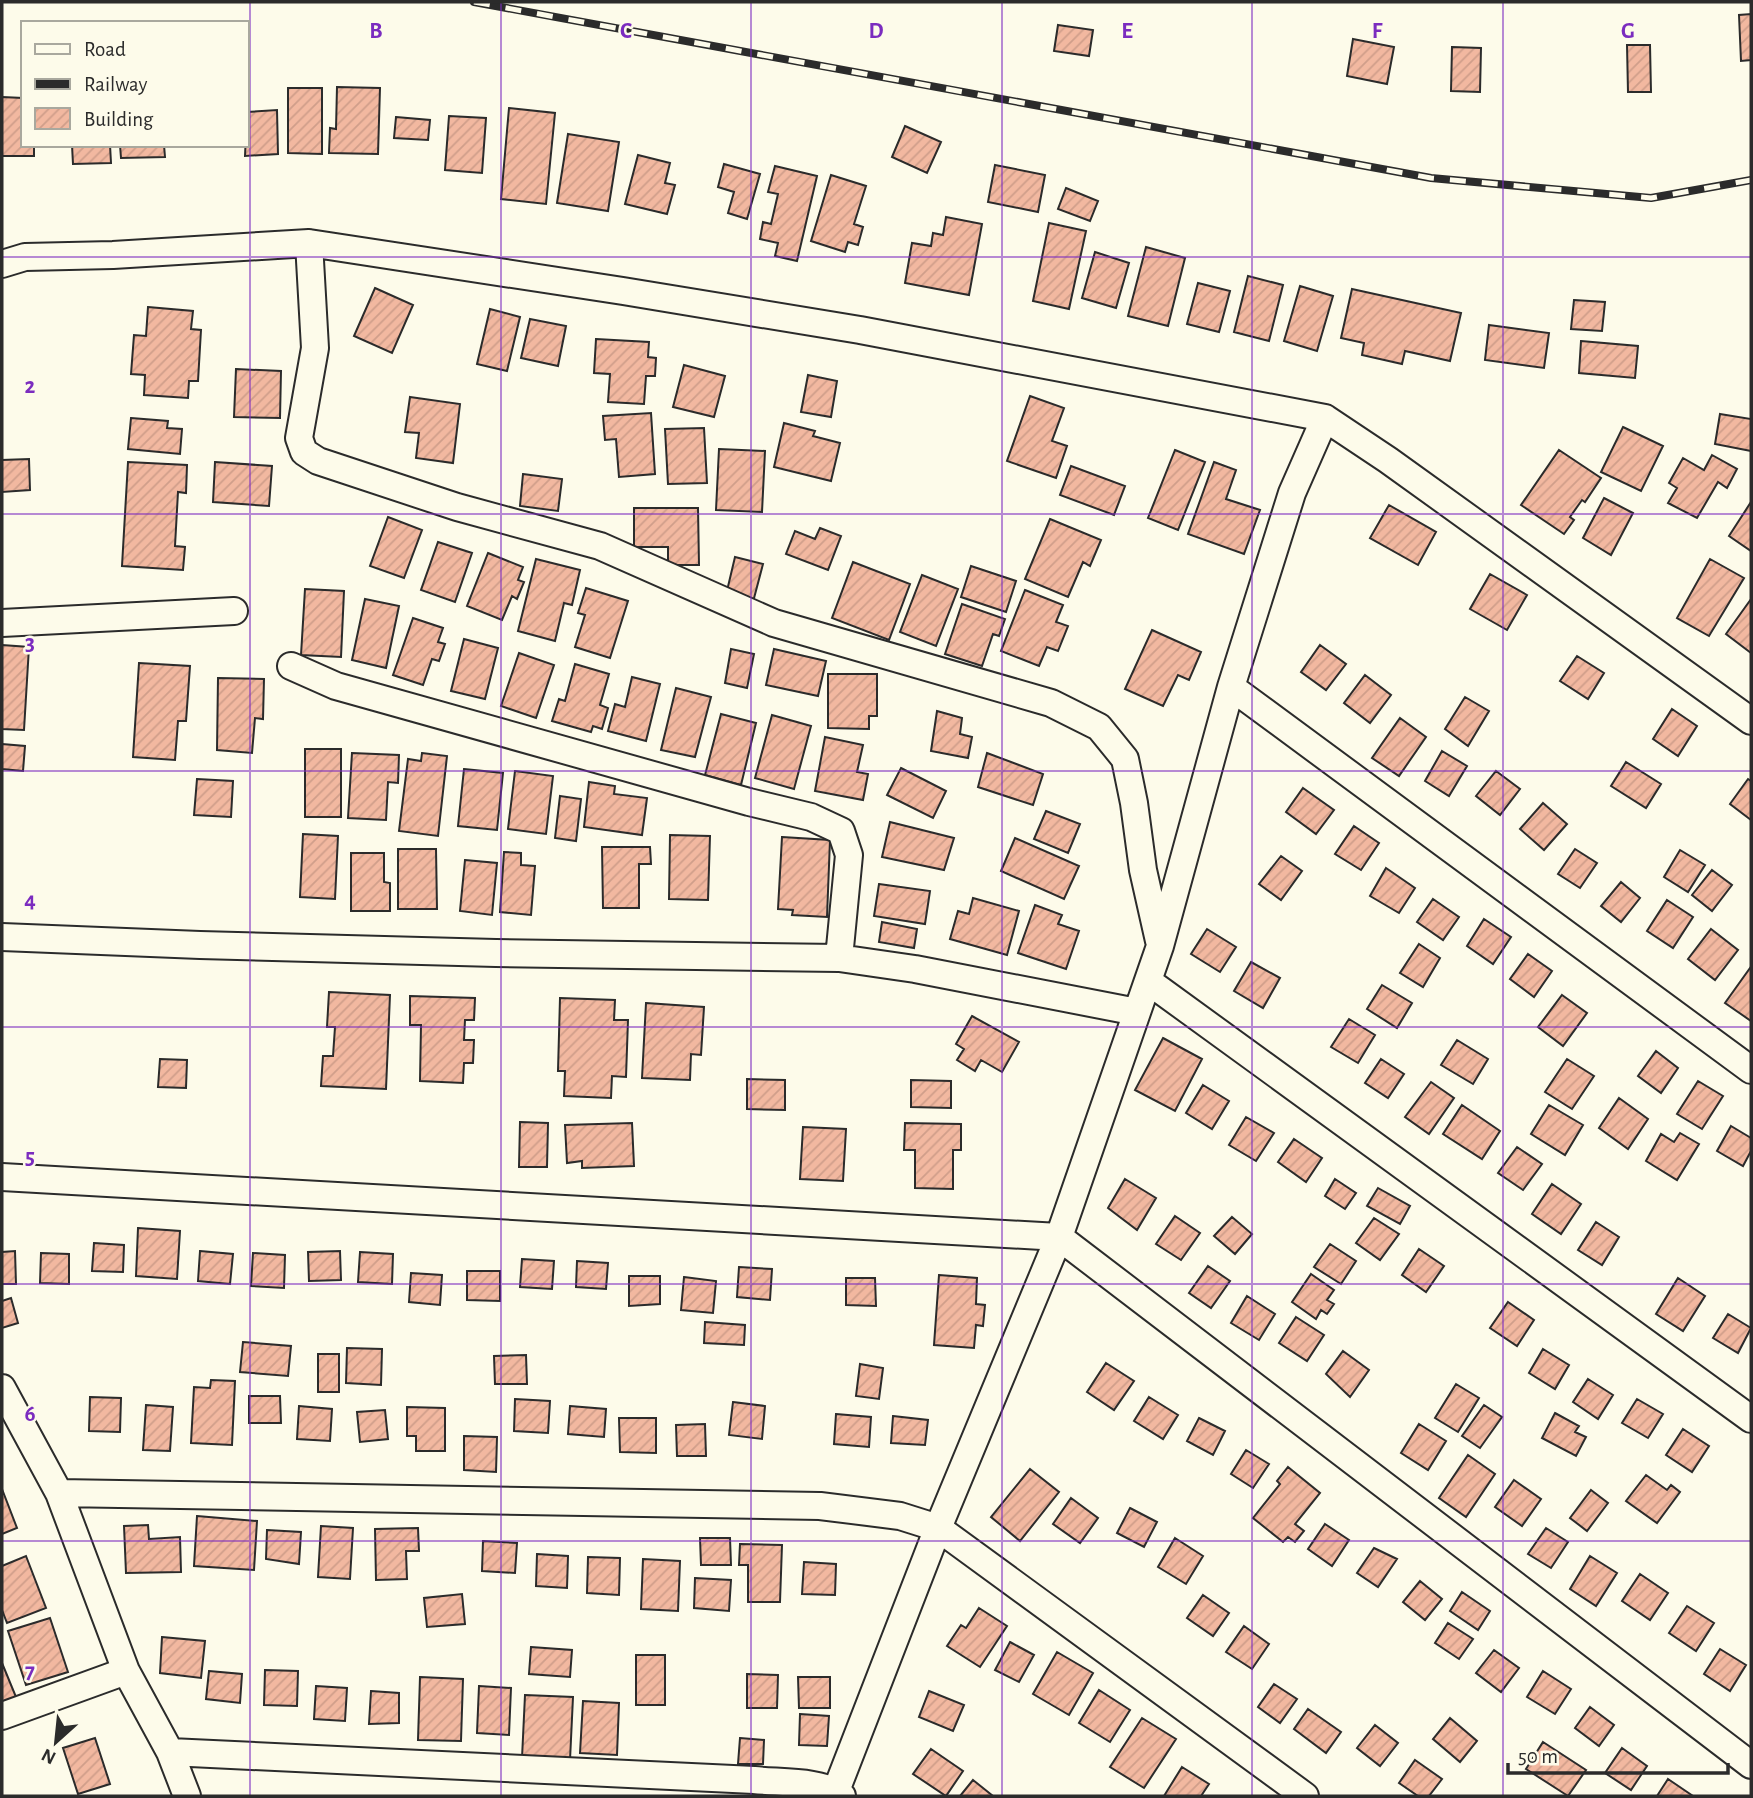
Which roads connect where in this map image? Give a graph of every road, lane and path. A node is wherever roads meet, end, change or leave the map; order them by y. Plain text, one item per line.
1 (309, 243) junction
2 (2, 264) edge
3 (1325, 418) junction
4 (234, 611) dead end
5 (2, 623) edge
6 (291, 666) dead end
7 (1231, 687) junction
8 (1751, 721) edge
9 (2, 937) edge
10 (1160, 946) junction
11 (839, 958) junction
12 (1148, 981) junction
13 (1137, 1013) junction
14 (1751, 1070) edge
15 (2, 1177) edge
16 (1059, 1237) junction
17 (2, 1388) edge
18 (1751, 1419) edge
19 (59, 1493) junction
20 (938, 1528) junction
21 (126, 1671) junction
22 (2, 1716) edge
23 (170, 1752) junction
24 (1751, 1765) edge
25 (837, 1795) edge
26 (187, 1796) edge
27 (1305, 1796) edge

1 - 2 street
1 - 3 street
1 - 10 street
3 - 7 street
3 - 8 street
4 - 5 street
6 - 11 street
7 - 10 street
7 - 14 street
9 - 11 street
10 - 12 street
11 - 13 street
12 - 13 street
12 - 18 street
13 - 16 street
15 - 16 street
16 - 20 street
16 - 24 street
17 - 19 street
19 - 20 street
19 - 21 street
20 - 25 street
20 - 27 street
21 - 22 street
21 - 23 street
23 - 25 street
23 - 26 street

